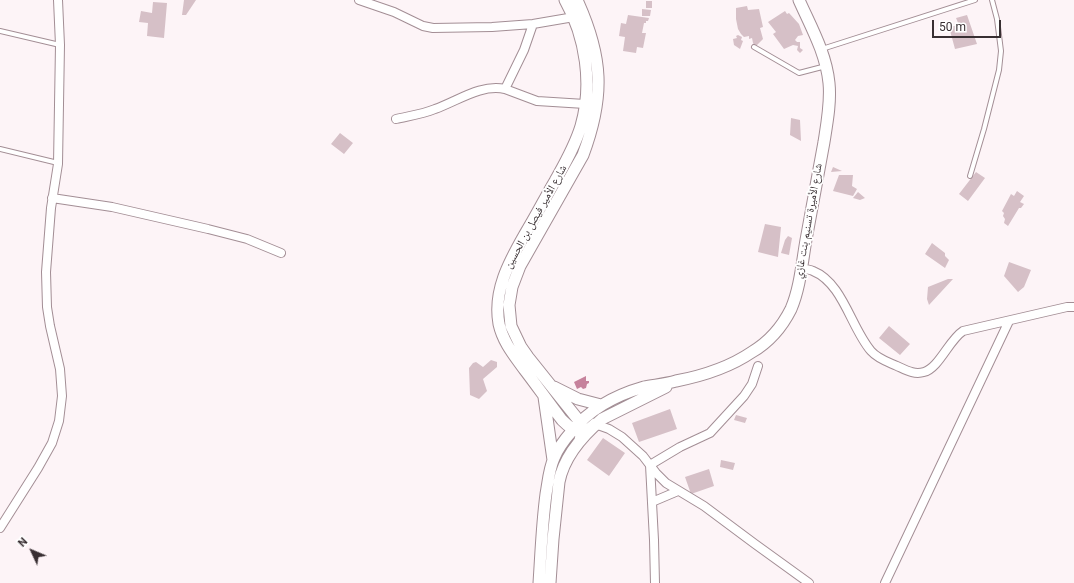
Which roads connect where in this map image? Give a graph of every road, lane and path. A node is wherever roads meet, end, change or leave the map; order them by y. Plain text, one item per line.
1 (58, 0) edge
2 (359, 0) edge
3 (565, 0) edge
4 (577, 0) edge
5 (799, 0) edge
6 (975, 0) edge
7 (992, 0) edge
8 (384, 4) edge
9 (574, 17) junction
10 (533, 24) junction
11 (0, 31) edge
12 (60, 45) junction
13 (754, 47) dead end
14 (822, 49) junction
15 (826, 66) junction
16 (505, 89) junction
17 (585, 104) junction
18 (396, 119) dead end
19 (0, 149) edge
20 (58, 164) junction
21 (970, 176) dead end
22 (52, 198) junction
23 (281, 253) dead end
24 (801, 268) junction
25 (1074, 307) edge
26 (1009, 321) junction
27 (758, 366) dead end
28 (678, 381) junction
29 (550, 384) junction
30 (544, 396) junction
31 (601, 405) junction
32 (595, 424) junction
33 (578, 431) junction
34 (553, 460) junction
35 (650, 465) junction
36 (678, 491) junction
37 (652, 502) junction
38 (0, 528) edge
39 (539, 583) edge
40 (550, 583) edge
41 (655, 583) edge
42 (810, 583) edge
43 (885, 583) edge

1 - 12 street
2 - 8 street
3 - 9 main road, شارع الأمير فيصل بن الحسين
4 - 29 main road, شارع الأمير فيصل بن الحسين
5 - 14 main road, شارع الأميرة تسنيم بنت غازي
6 - 14 lane
7 - 21 lane
8 - 10 street
9 - 10 street
9 - 17 main road, شارع الأمير فيصل بن الحسين
10 - 16 street
11 - 12 lane
12 - 20 street
13 - 15 lane
14 - 15 main road, شارع الأميرة تسنيم بنت غازي
15 - 24 main road, شارع الأميرة تسنيم بنت غازي
16 - 17 street
16 - 18 street
17 - 30 main road, شارع الأمير فيصل بن الحسين
19 - 20 lane
20 - 22 street
22 - 23 street
22 - 38 street
24 - 26 street
24 - 28 main road, شارع الأميرة تسنيم بنت غازي
25 - 26 street
26 - 43 street
27 - 35 street
28 - 31 main road, شارع الأميرة تسنيم بنت غازي
28 - 32 main road, شارع الأميرة تسنيم بنت غازي
29 - 31 main road
29 - 33 main road, شارع الأمير فيصل بن الحسين
30 - 33 main road, شارع الأمير فيصل بن الحسين
30 - 34 main road
31 - 33 main road, شارع الأميرة تسنيم بنت غازي
32 - 33 main road, شارع الأميرة تسنيم بنت غازي
32 - 35 street
33 - 34 main road, شارع الأميرة تسنيم بنت غازي
33 - 40 main road, شارع الأميرة تسنيم بنت غازي
34 - 39 main road, شارع الأميرة تسنيم بنت غازي
35 - 36 street
35 - 37 street
36 - 37 street
36 - 42 street
37 - 41 street

